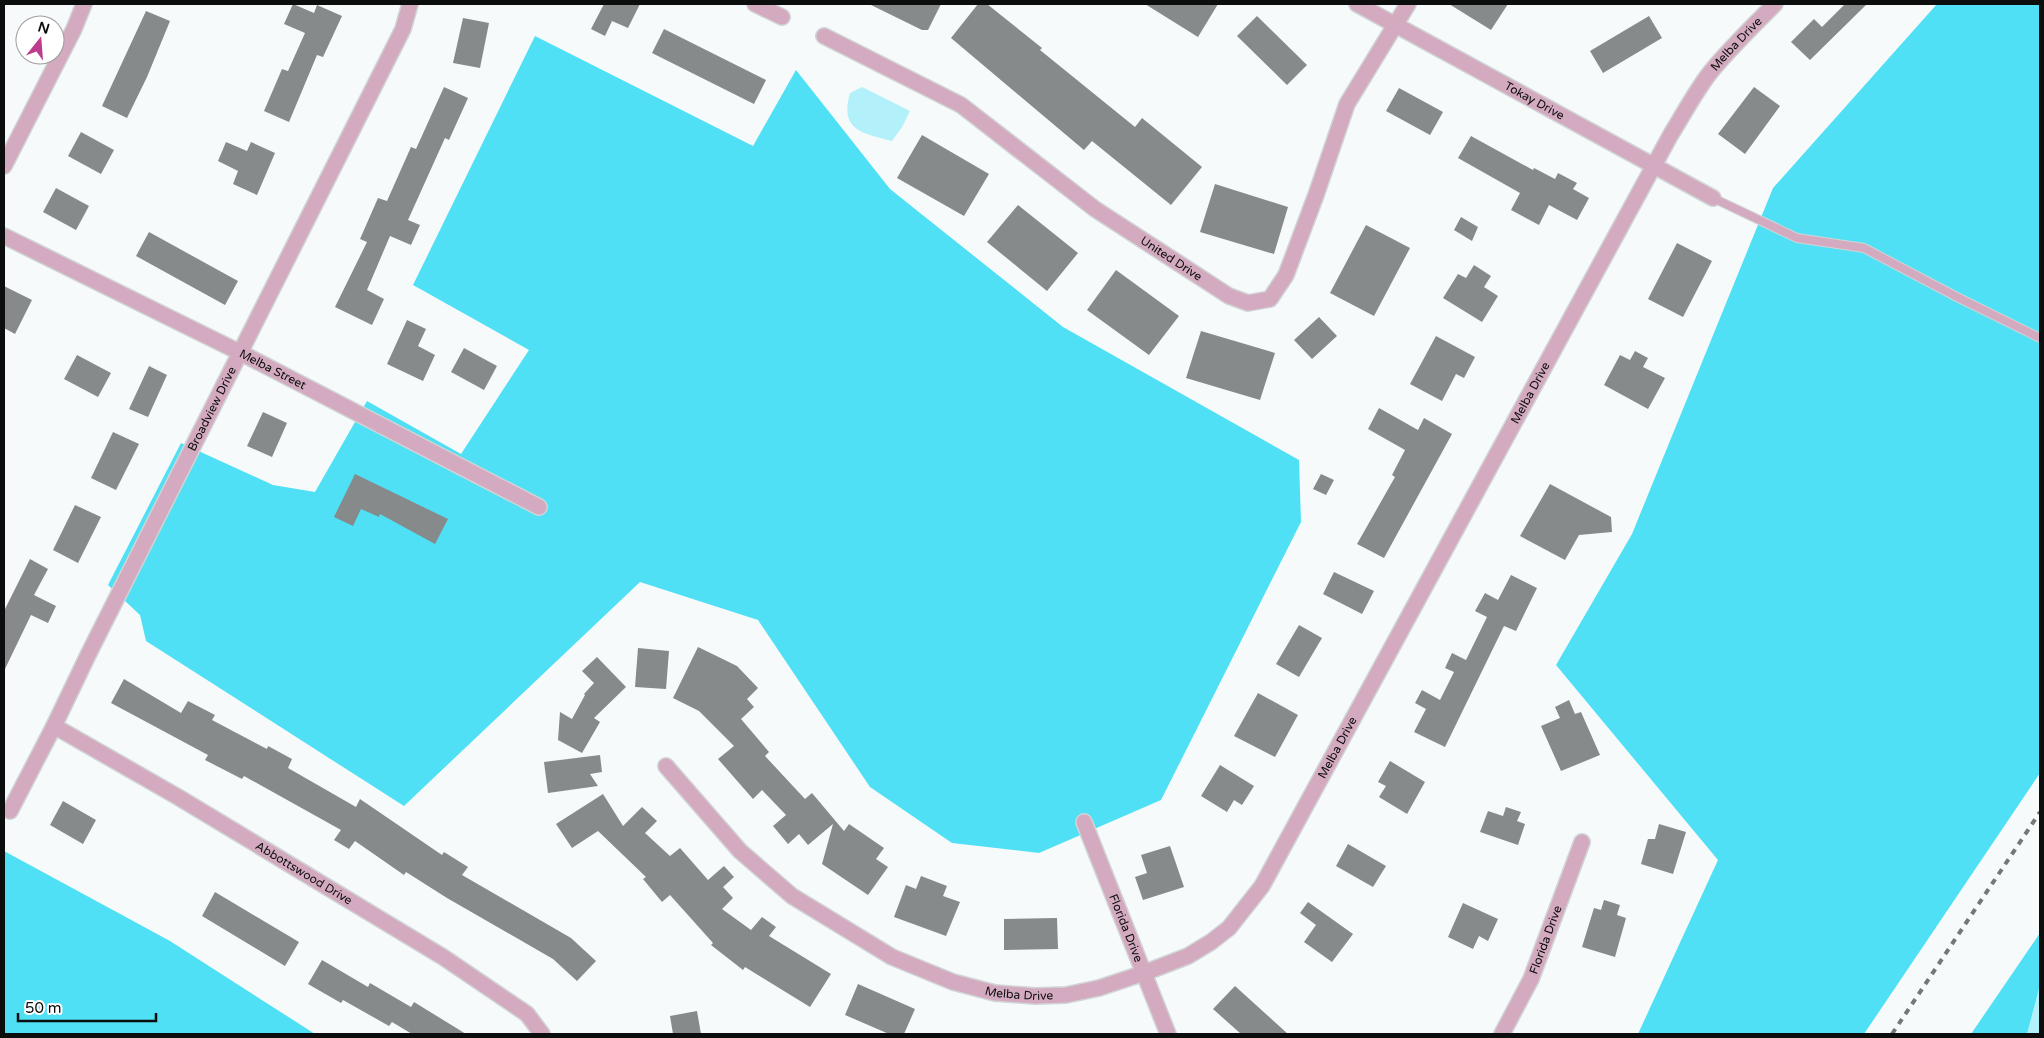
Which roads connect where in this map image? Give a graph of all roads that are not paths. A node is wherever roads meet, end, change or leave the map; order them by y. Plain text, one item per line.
1 (84, 4) edge
2 (410, 4) edge
3 (755, 4) edge
4 (1357, 4) edge
5 (1408, 4) edge
6 (1775, 4) edge
7 (782, 17) dead end
8 (1395, 24) junction
9 (824, 36) dead end
10 (4, 166) edge
11 (1655, 166) junction
12 (1714, 198) joint
13 (4, 236) edge
14 (2040, 338) edge
15 (240, 353) junction
16 (539, 507) dead end
17 (54, 726) junction
18 (666, 766) dead end
19 (10, 811) dead end
20 (1084, 822) dead end
21 (1582, 842) dead end
22 (1144, 974) junction
23 (542, 1034) edge
24 (1168, 1034) edge
25 (1502, 1034) edge

1 - 10 street
2 - 15 street, Broadview Drive
3 - 7 street
4 - 8 street, Tokay Drive
5 - 8 street
6 - 11 street, Melba Drive
8 - 9 street, United Drive
8 - 11 street, Tokay Drive
11 - 12 street, Tokay Drive
11 - 22 street, Melba Drive
12 - 14 lane
13 - 15 street, Melba Street
15 - 16 street, Melba Street
15 - 17 street, Broadview Drive
17 - 19 street, Broadview Drive
17 - 23 street, Abbottswood Drive
18 - 22 street, Melba Drive
20 - 22 street, Florida Drive
21 - 25 street, Florida Drive
22 - 24 street, Florida Drive

